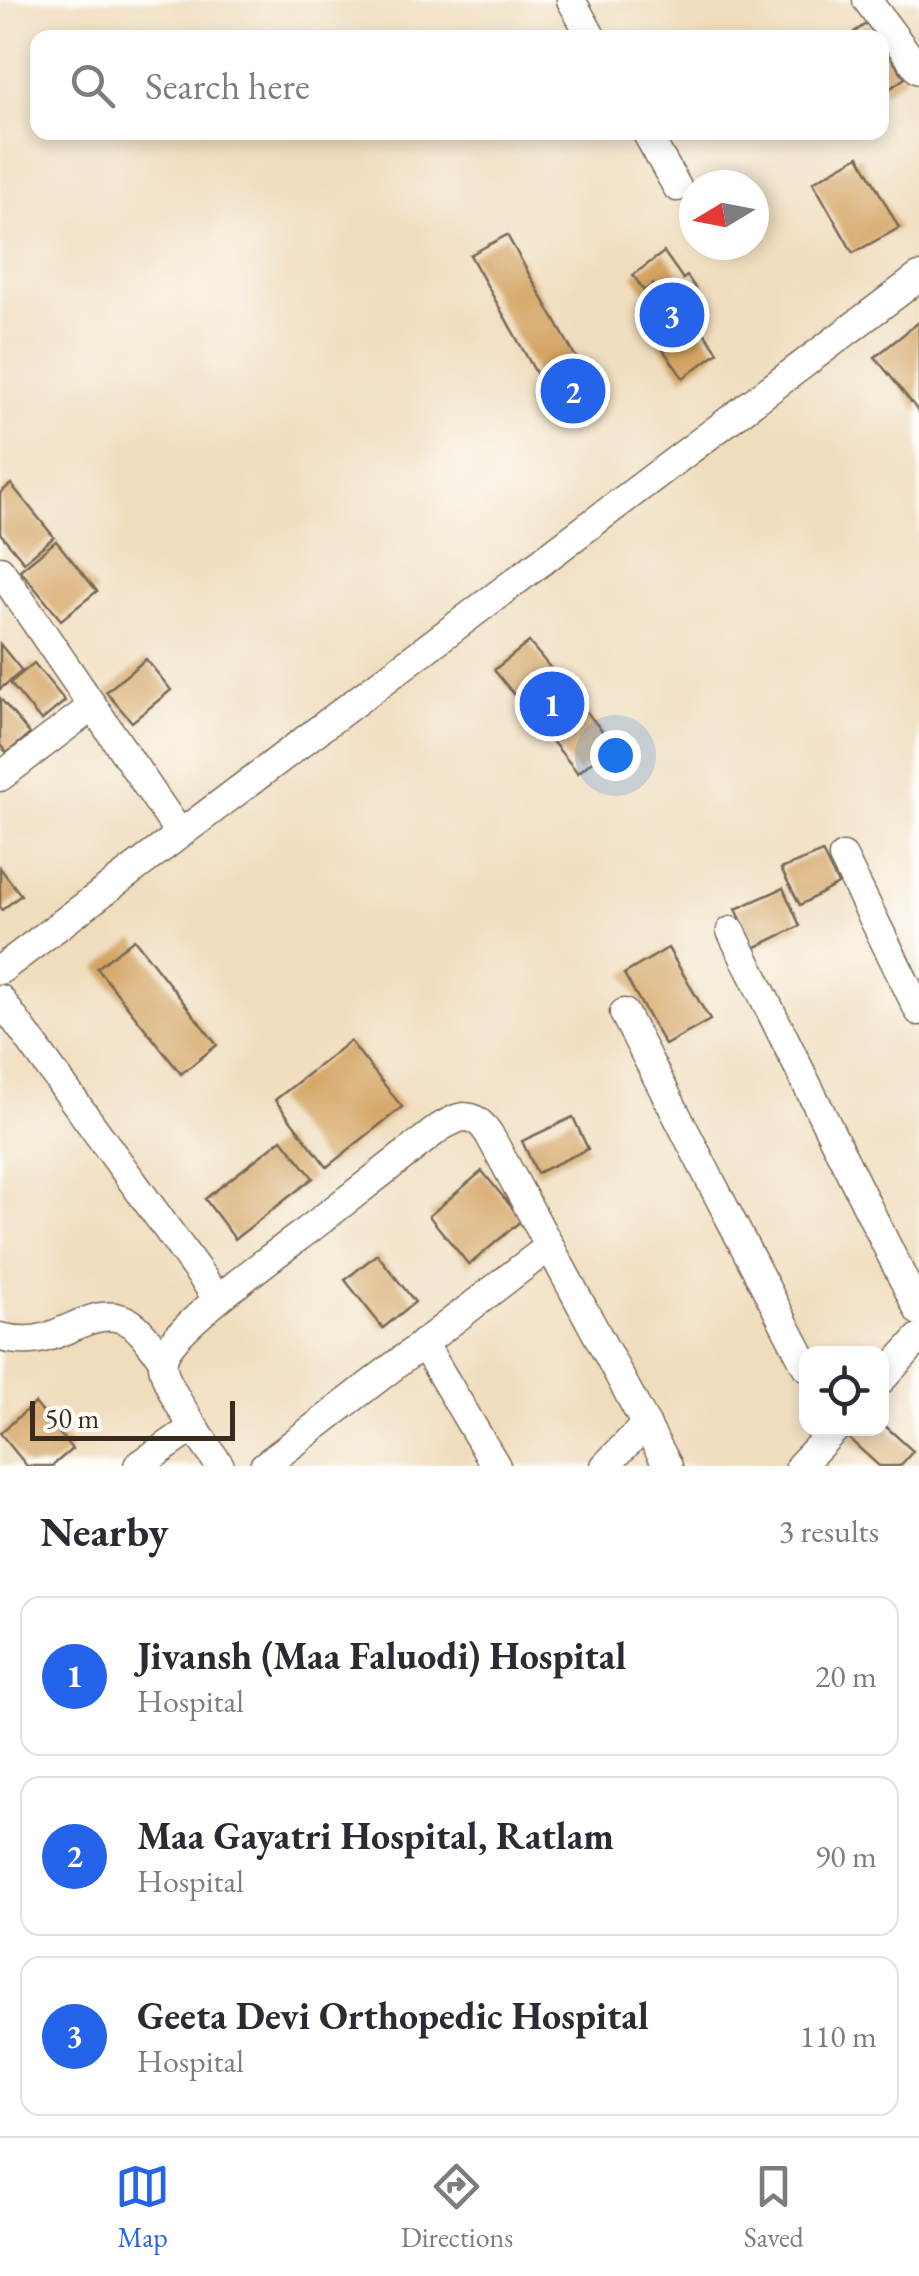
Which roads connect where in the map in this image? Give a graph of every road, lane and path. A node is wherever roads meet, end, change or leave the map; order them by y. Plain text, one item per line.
1 (570, 0) edge
2 (867, 0) edge
3 (587, 30) edge
4 (919, 70) edge
5 (651, 140) edge
6 (677, 187) dead end
7 (919, 277) edge
8 (4, 585) edge
9 (93, 706) junction
10 (0, 776) edge
11 (180, 834) junction
12 (843, 857) dead end
13 (731, 931) dead end
14 (0, 970) edge
15 (0, 1000) edge
16 (919, 1011) edge
17 (624, 1013) dead end
18 (550, 1246) junction
19 (218, 1299) junction
20 (919, 1311) edge
21 (0, 1337) edge
22 (919, 1338) edge
23 (423, 1343) junction
24 (799, 1352) edge
25 (163, 1358) junction
26 (889, 1371) edge
27 (646, 1424) junction
28 (194, 1426) junction
29 (828, 1436) edge
30 (138, 1466) edge
31 (220, 1466) edge
32 (264, 1466) edge
33 (496, 1466) edge
34 (605, 1466) edge
35 (668, 1466) edge
36 (800, 1466) edge

1 - 3 street
2 - 4 street
5 - 6 street
7 - 11 street
8 - 9 street
9 - 10 street
9 - 11 street
11 - 14 street
12 - 16 street
13 - 20 street
15 - 19 street
17 - 24 street
18 - 19 street
18 - 23 street
18 - 27 street
19 - 25 street
21 - 25 street
22 - 26 street
23 - 32 street
23 - 33 street
25 - 28 street
27 - 34 street
27 - 35 street
28 - 30 street
28 - 31 street
29 - 36 street

